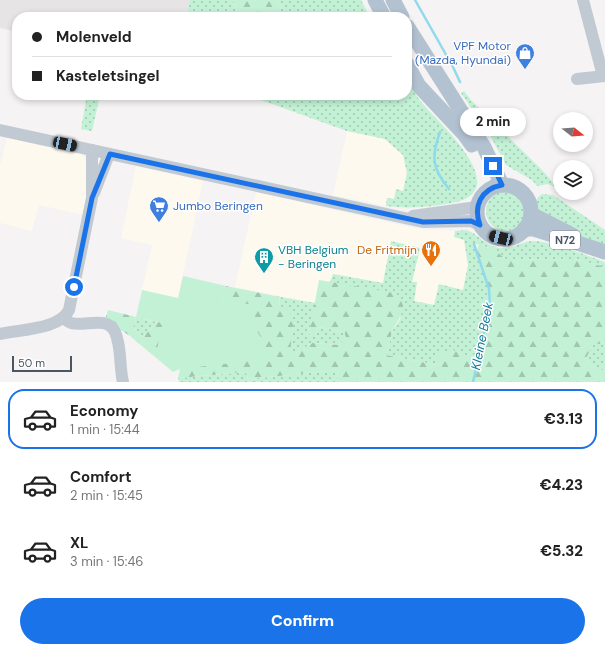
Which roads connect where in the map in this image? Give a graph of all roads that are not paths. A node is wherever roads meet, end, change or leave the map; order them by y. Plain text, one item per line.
1 (375, 0) edge
2 (393, 0) edge
3 (583, 0) edge
4 (381, 12) edge
5 (399, 12) edge
6 (412, 34) edge
7 (412, 73) edge
8 (604, 76) edge
9 (577, 79) dead end
10 (0, 130) edge
11 (92, 150) junction
12 (110, 154) junction
13 (495, 187) junction
14 (92, 198) junction
15 (477, 207) junction
16 (531, 214) junction
17 (404, 217) junction
18 (480, 225) junction
19 (524, 229) junction
20 (605, 252) edge
21 (63, 318) junction
22 (0, 334) edge
23 (124, 382) edge

1 - 4 main road
2 - 5 main road
3 - 8 street
6 - 13 main road
7 - 13 main road
8 - 9 street
10 - 11 street
11 - 12 street
11 - 14 street
12 - 14 street
12 - 17 street
13 - 15 main road
13 - 16 main road
14 - 21 street
15 - 17 street
15 - 18 main road
16 - 19 main road
16 - 20 main road, N72
17 - 18 street
18 - 19 main road
19 - 20 main road, N72
21 - 22 street
21 - 23 street

